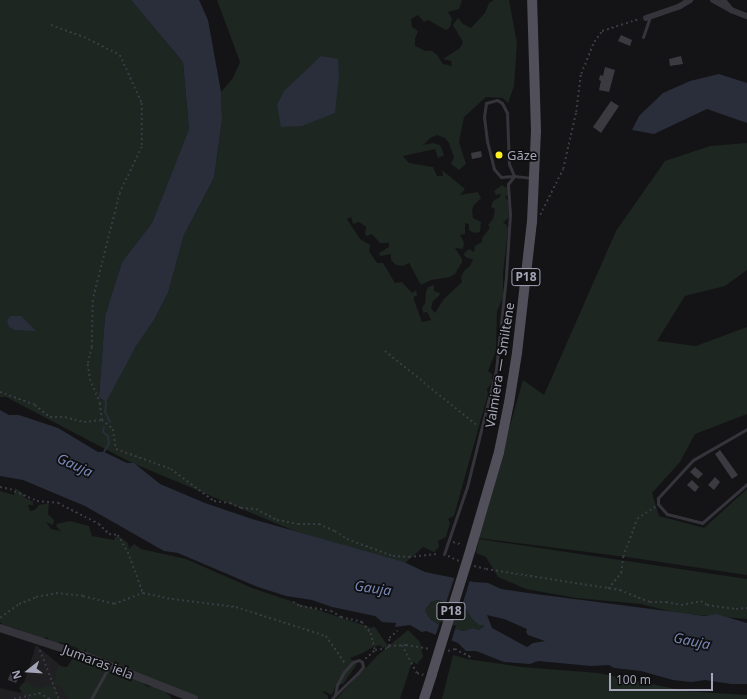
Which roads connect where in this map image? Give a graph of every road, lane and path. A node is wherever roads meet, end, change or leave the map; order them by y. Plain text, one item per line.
1 (532, 0) edge
2 (690, 0) edge
3 (713, 0) edge
4 (723, 0) edge
5 (732, 10) junction
6 (747, 16) edge
7 (648, 17) junction
8 (51, 26) dead end
9 (643, 37) dead end
10 (514, 176) junction
11 (534, 179) junction
12 (532, 222) junction
13 (385, 351) dead end
14 (0, 392) edge
15 (102, 420) junction
16 (481, 428) junction
17 (747, 429) edge
18 (747, 484) edge
19 (0, 487) edge
20 (658, 504) junction
21 (448, 540) junction
22 (468, 547) junction
23 (444, 554) junction
24 (465, 563) dead end
25 (472, 565) dead end
26 (608, 589) junction
27 (143, 593) junction
28 (293, 602) dead end
29 (747, 608) edge
30 (0, 618) edge
31 (0, 628) edge
32 (397, 631) dead end
33 (36, 639) junction
34 (389, 646) junction
35 (375, 650) junction
36 (362, 662) junction
37 (109, 666) junction
38 (348, 667) junction
39 (428, 675) junction
40 (335, 695) junction
41 (14, 699) edge
42 (50, 699) edge
43 (59, 699) edge
44 (91, 699) edge
45 (194, 699) edge
46 (332, 699) edge
47 (424, 699) edge

1 - 11 main road, Valmiera — Smiltene / P18
2 - 7 street
3 - 5 street
4 - 5 street
5 - 6 street
7 - 9 lane
7 - 12 path
8 - 15 path
10 - 10 lane
10 - 11 lane
10 - 16 lane
11 - 12 main road, Valmiera — Smiltene / P18
12 - 22 main road, Valmiera — Smiltene / P18
13 - 16 path
14 - 15 path
15 - 23 path
16 - 21 lane
17 - 20 lane
18 - 20 lane
19 - 27 path
20 - 26 path
21 - 22 path
21 - 23 lane
22 - 39 main road, Valmiera — Smiltene / P18, bridge
23 - 24 path
25 - 26 path
26 - 29 path
27 - 30 path
27 - 38 path
28 - 35 path
31 - 33 street, Jumaras iela
32 - 34 path
33 - 37 street, Jumaras iela
33 - 43 path
34 - 35 path
34 - 39 path
35 - 36 path
36 - 38 lane
36 - 40 lane
37 - 44 lane
37 - 45 street, Jumaras iela
38 - 40 lane
39 - 47 main road, Valmiera — Smiltene / P18
40 - 46 lane
41 - 42 path

